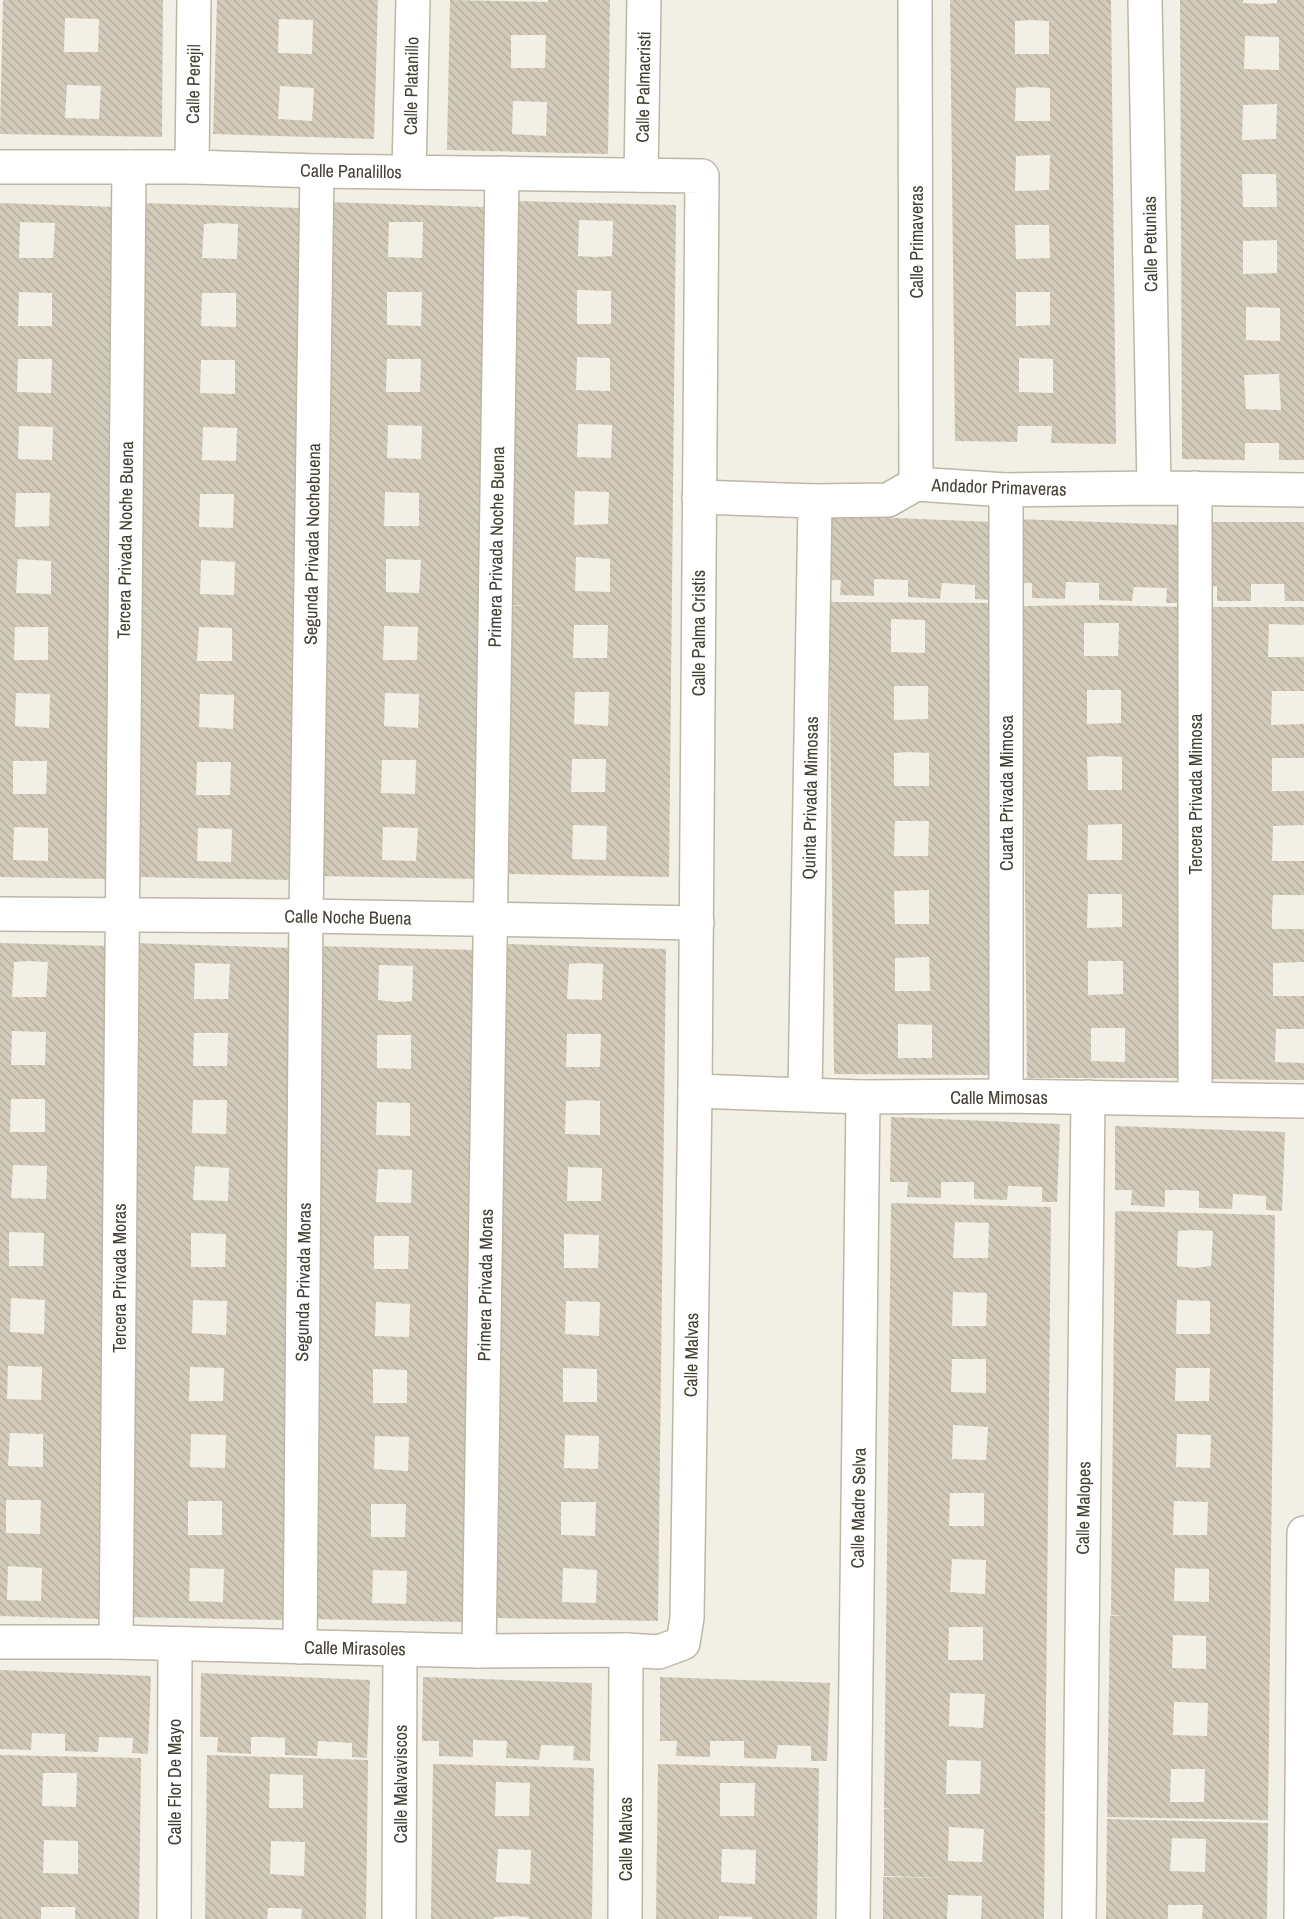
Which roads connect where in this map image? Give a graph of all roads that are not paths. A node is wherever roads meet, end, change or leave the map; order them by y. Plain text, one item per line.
1 (194, 0) edge
2 (413, 0) edge
3 (644, 0) edge
4 (915, 0) edge
5 (1145, 0) edge
6 (0, 167) edge
7 (129, 167) junction
8 (192, 167) junction
9 (317, 171) junction
10 (409, 172) junction
11 (502, 174) junction
12 (641, 175) junction
13 (702, 176) joint
14 (916, 484) junction
15 (1154, 488) junction
16 (1195, 488) junction
17 (1006, 490) junction
18 (1304, 490) edge
19 (699, 497) junction
20 (815, 501) junction
21 (0, 914) edge
22 (121, 914) junction
23 (306, 916) junction
24 (491, 920) junction
25 (697, 923) junction
26 (695, 1091) junction
27 (805, 1094) junction
28 (1006, 1096) junction
29 (863, 1097) junction
30 (1088, 1097) junction
31 (1195, 1099) junction
32 (1304, 1101) edge
33 (1304, 1533) edge
34 (687, 1618) joint
35 (0, 1642) edge
36 (116, 1642) junction
37 (175, 1644) junction
38 (300, 1647) junction
39 (400, 1649) junction
40 (626, 1650) junction
41 (479, 1651) junction
42 (174, 1919) edge
43 (399, 1919) edge
44 (625, 1919) edge
45 (853, 1919) edge
46 (1079, 1919) edge
47 (1301, 1919) edge

1 - 8 street, Calle Perejil
2 - 10 street, Calle Platanillo
3 - 12 street, Calle Palmacristi
4 - 14 street, Calle Primaveras
5 - 15 street, Calle Petunias
6 - 7 street, Calle Panalillos
7 - 8 street, Calle Panalillos
7 - 22 street, Tercera Privada Noche Buena
8 - 9 street, Calle Panalillos
9 - 10 street, Calle Panalillos
9 - 23 street, Segunda Privada Nochebuena
10 - 11 street, Calle Panalillos
11 - 12 street, Calle Panalillos
11 - 24 street, Primera Privada Noche Buena
12 - 13 street, Calle Panalillos
13 - 19 street, Calle Palma Cristis
14 - 17 street, Andador Primaveras
14 - 20 street, Andador Primaveras
15 - 16 street, Andador Primaveras
15 - 17 street, Andador Primaveras
16 - 18 street, Andador Primaveras
16 - 31 street, Tercera Privada Mimosa
17 - 28 street, Cuarta Privada Mimosa
19 - 20 street, Andador Primaveras
19 - 25 street, Calle Palma Cristis
20 - 27 street, Quinta Privada Mimosas
21 - 22 street, Calle Noche Buena
22 - 23 street, Calle Noche Buena
22 - 36 street, Tercera Privada Moras
23 - 24 street, Calle Noche Buena
23 - 38 street, Segunda Privada Moras
24 - 25 street, Calle Noche Buena
24 - 41 street, Primera Privada Moras
25 - 26 street, Calle Palma Cristis
26 - 27 street, Calle Mimosas
26 - 34 street, Calle Malvas
27 - 29 street, Calle Mimosas
28 - 29 street, Calle Mimosas
28 - 30 street, Calle Mimosas
29 - 45 street, Calle Madre Selva
30 - 31 street, Calle Mimosas
30 - 46 street, Calle Malopes
31 - 32 street, Calle Mimosas
33 - 47 street
34 - 40 street, Calle Mirasoles
35 - 36 street, Calle Mirasoles
36 - 37 street, Calle Mirasoles
37 - 38 street, Calle Mirasoles
37 - 42 street, Calle Flor De Mayo
38 - 39 street, Calle Mirasoles
39 - 41 street, Calle Mirasoles
39 - 43 street, Calle Malvaviscos
40 - 41 street, Calle Mirasoles
40 - 44 street, Calle Malvas

